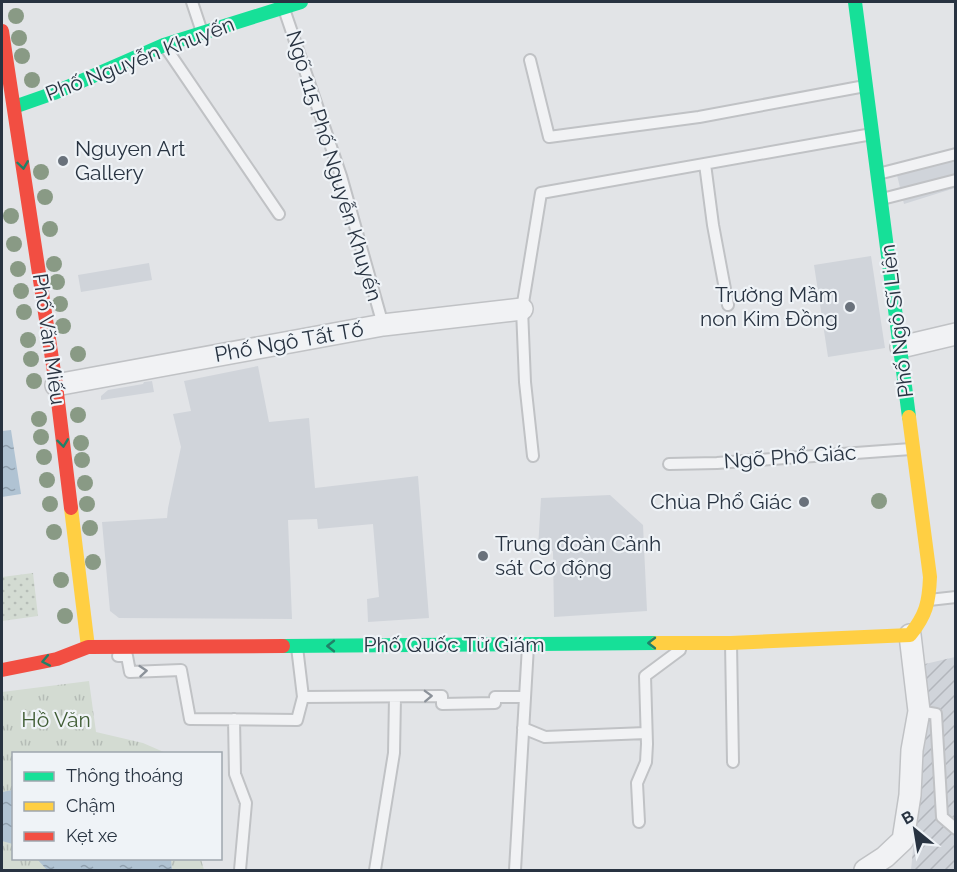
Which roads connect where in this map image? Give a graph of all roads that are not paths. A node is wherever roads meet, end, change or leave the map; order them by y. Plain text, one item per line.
1 (192, 2) edge
2 (301, 2) edge
3 (855, 2) edge
4 (283, 6) junction
5 (2, 31) edge
6 (202, 32) junction
7 (164, 45) junction
8 (530, 60) dead end
9 (866, 86) junction
10 (14, 107) junction
11 (873, 134) junction
12 (956, 154) edge
13 (705, 164) junction
14 (878, 174) junction
15 (956, 180) edge
16 (881, 199) junction
17 (279, 214) dead end
18 (728, 305) dead end
19 (522, 309) junction
20 (383, 325) junction
21 (956, 334) edge
22 (901, 347) junction
23 (56, 385) junction
24 (912, 449) junction
25 (533, 456) dead end
26 (669, 464) dead end
27 (956, 597) edge
28 (929, 600) junction
29 (910, 635) junction
30 (688, 643) junction
31 (732, 643) junction
32 (528, 644) junction
33 (297, 646) junction
34 (84, 649) junction
35 (2, 670) edge
36 (395, 697) junction
37 (524, 697) junction
38 (303, 698) junction
39 (919, 711) junction
40 (234, 719) junction
41 (523, 728) junction
42 (646, 733) junction
43 (733, 762) dead end
44 (639, 822) dead end
45 (956, 830) edge
46 (240, 870) edge
47 (375, 870) edge
48 (516, 870) edge
49 (865, 870) edge

1 - 6 lane
2 - 4 street, Phố Nguyễn Khuyến
3 - 9 street, Phố Ngô Sĩ Liên
4 - 6 street, Phố Nguyễn Khuyến
4 - 20 lane, Ngõ 115 Phố Nguyễn Khuyến
5 - 10 street, Phố Văn Miếu
6 - 7 street, Phố Nguyễn Khuyến
7 - 10 street, Phố Nguyễn Khuyến
7 - 17 lane
8 - 9 lane
9 - 11 street, Phố Ngô Sĩ Liên
10 -> 23 street, Phố Văn Miếu
11 - 13 lane
11 - 14 street, Phố Ngô Sĩ Liên
12 - 14 lane
13 - 18 lane
13 - 19 lane
14 - 16 street, Phố Ngô Sĩ Liên
15 - 16 lane
16 - 22 street, Phố Ngô Sĩ Liên
19 - 20 street, Phố Ngô Tất Tố
19 - 25 lane
20 - 23 street, Phố Ngô Tất Tố
21 - 22 street
22 - 24 street, Phố Ngô Sĩ Liên
23 -> 34 street, Phố Văn Miếu
24 - 26 lane, Ngõ Phổ Giác
24 - 28 street, Phố Ngô Sĩ Liên
27 - 28 lane
28 - 29 street, Phố Ngô Sĩ Liên
29 - 31 street, Phố Quốc Tử Giám
29 - 39 street
30 - 31 street, Phố Quốc Tử Giám
30 -> 32 street, Phố Quốc Tử Giám
30 - 42 lane
31 - 43 lane
32 -> 33 street, Phố Quốc Tử Giám
32 - 37 lane
33 - 34 street, Phố Quốc Tử Giám
33 - 38 lane
34 -> 35 street, Phố Quốc Tử Giám
34 -> 40 lane
36 -> 37 lane
36 - 38 lane
36 - 47 lane
37 - 41 lane
38 - 40 lane
39 - 45 lane
39 - 49 street
40 - 46 lane
41 - 42 lane
41 - 48 lane
42 - 44 lane

